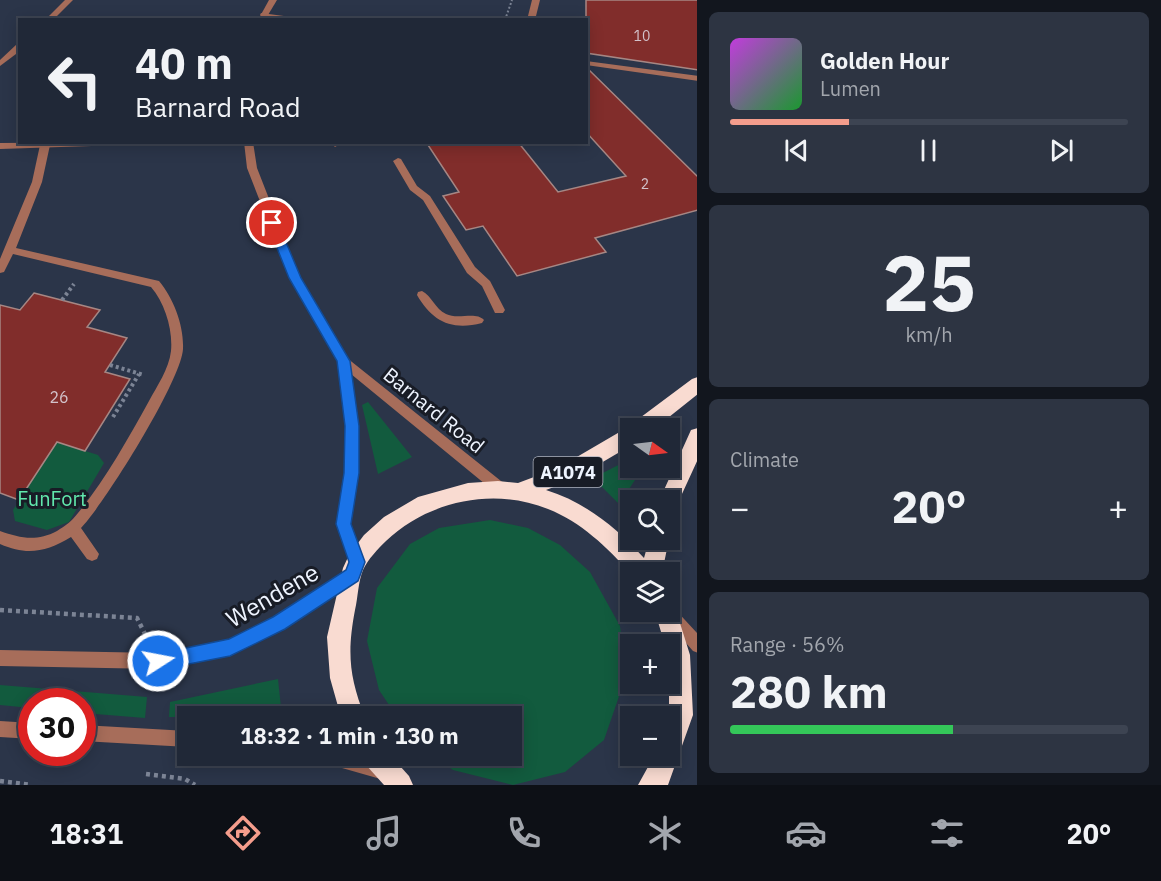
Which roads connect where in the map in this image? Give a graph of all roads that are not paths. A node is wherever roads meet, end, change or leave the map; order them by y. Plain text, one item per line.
1 (69, 0) edge
2 (273, 0) edge
3 (536, 0) edge
4 (263, 17) edge
5 (50, 18) edge
6 (532, 18) edge
7 (18, 48) edge
8 (588, 63) edge
9 (0, 64) edge
10 (697, 79) edge
11 (84, 144) edge
12 (248, 144) edge
13 (0, 146) edge
14 (45, 146) junction
15 (398, 161) dead end
16 (10, 250) junction
17 (0, 269) edge
18 (422, 295) dead end
19 (499, 310) dead end
20 (478, 320) dead end
21 (343, 361) junction
22 (697, 385) edge
23 (656, 418) edge
24 (697, 438) edge
25 (620, 442) edge
26 (510, 490) junction
27 (674, 490) edge
28 (73, 528) junction
29 (0, 537) edge
30 (92, 554) dead end
31 (635, 562) edge
32 (354, 569) junction
33 (670, 622) edge
34 (676, 622) edge
35 (697, 645) edge
36 (0, 658) edge
37 (349, 706) edge
38 (680, 718) edge
39 (0, 729) edge
40 (18, 730) edge
41 (96, 734) edge
42 (177, 738) edge
43 (368, 766) edge
44 (662, 766) edge
45 (388, 771) edge
46 (651, 785) edge

1 - 5 street
2 - 4 street
3 - 6 street
7 - 9 street
8 - 10 street
11 - 14 street
12 - 21 street, Barnard Road
13 - 14 street
14 - 16 street
15 - 19 street
16 - 17 street
16 - 28 street
18 - 20 street
21 - 26 street, Barnard Road
21 - 32 street, Barnard Road
22 - 23 highway
24 - 27 highway
25 - 26 highway, A1074
26 - 31 highway
26 - 32 highway
28 - 29 street
28 - 30 street
32 - 36 street, Wendene
32 - 37 highway
33 - 38 highway
34 - 35 street
39 - 40 street
41 - 42 street
43 - 45 street
44 - 46 highway

